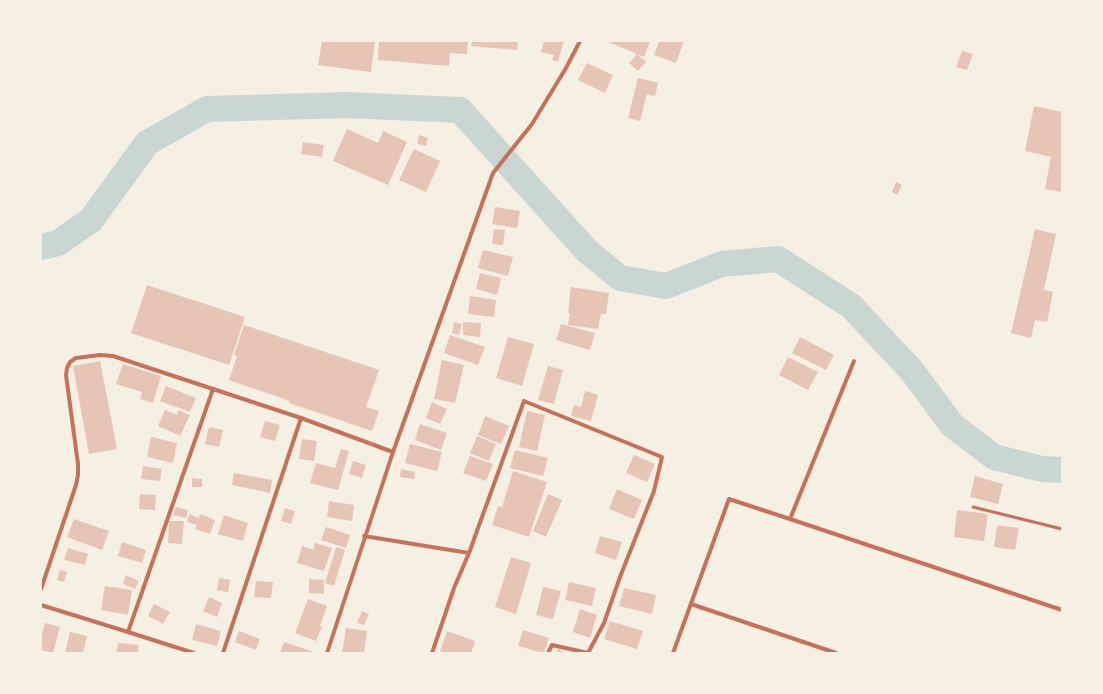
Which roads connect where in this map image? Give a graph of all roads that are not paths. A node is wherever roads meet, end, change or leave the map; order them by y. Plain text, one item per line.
1 (580, 41) edge
2 (854, 361) dead end
3 (213, 389) junction
4 (301, 418) junction
5 (393, 452) junction
6 (973, 507) dead end
7 (790, 519) junction
8 (1062, 529) edge
9 (364, 536) junction
10 (469, 553) junction
11 (41, 589) edge
12 (691, 604) junction
13 (41, 606) edge
14 (1062, 610) edge
15 (128, 632) junction
16 (194, 653) edge
17 (223, 653) edge
18 (327, 653) edge
19 (432, 653) edge
20 (548, 653) edge
21 (673, 653) edge
22 (836, 653) edge

1 - 5 street
2 - 7 street
3 - 4 street
3 - 11 street
3 - 15 street
4 - 5 street
4 - 17 street
5 - 9 street
6 - 8 lane
7 - 12 street
7 - 14 street
9 - 10 street
9 - 18 street
10 - 19 street
10 - 20 street
12 - 21 street
12 - 22 street
13 - 15 street
15 - 16 street

